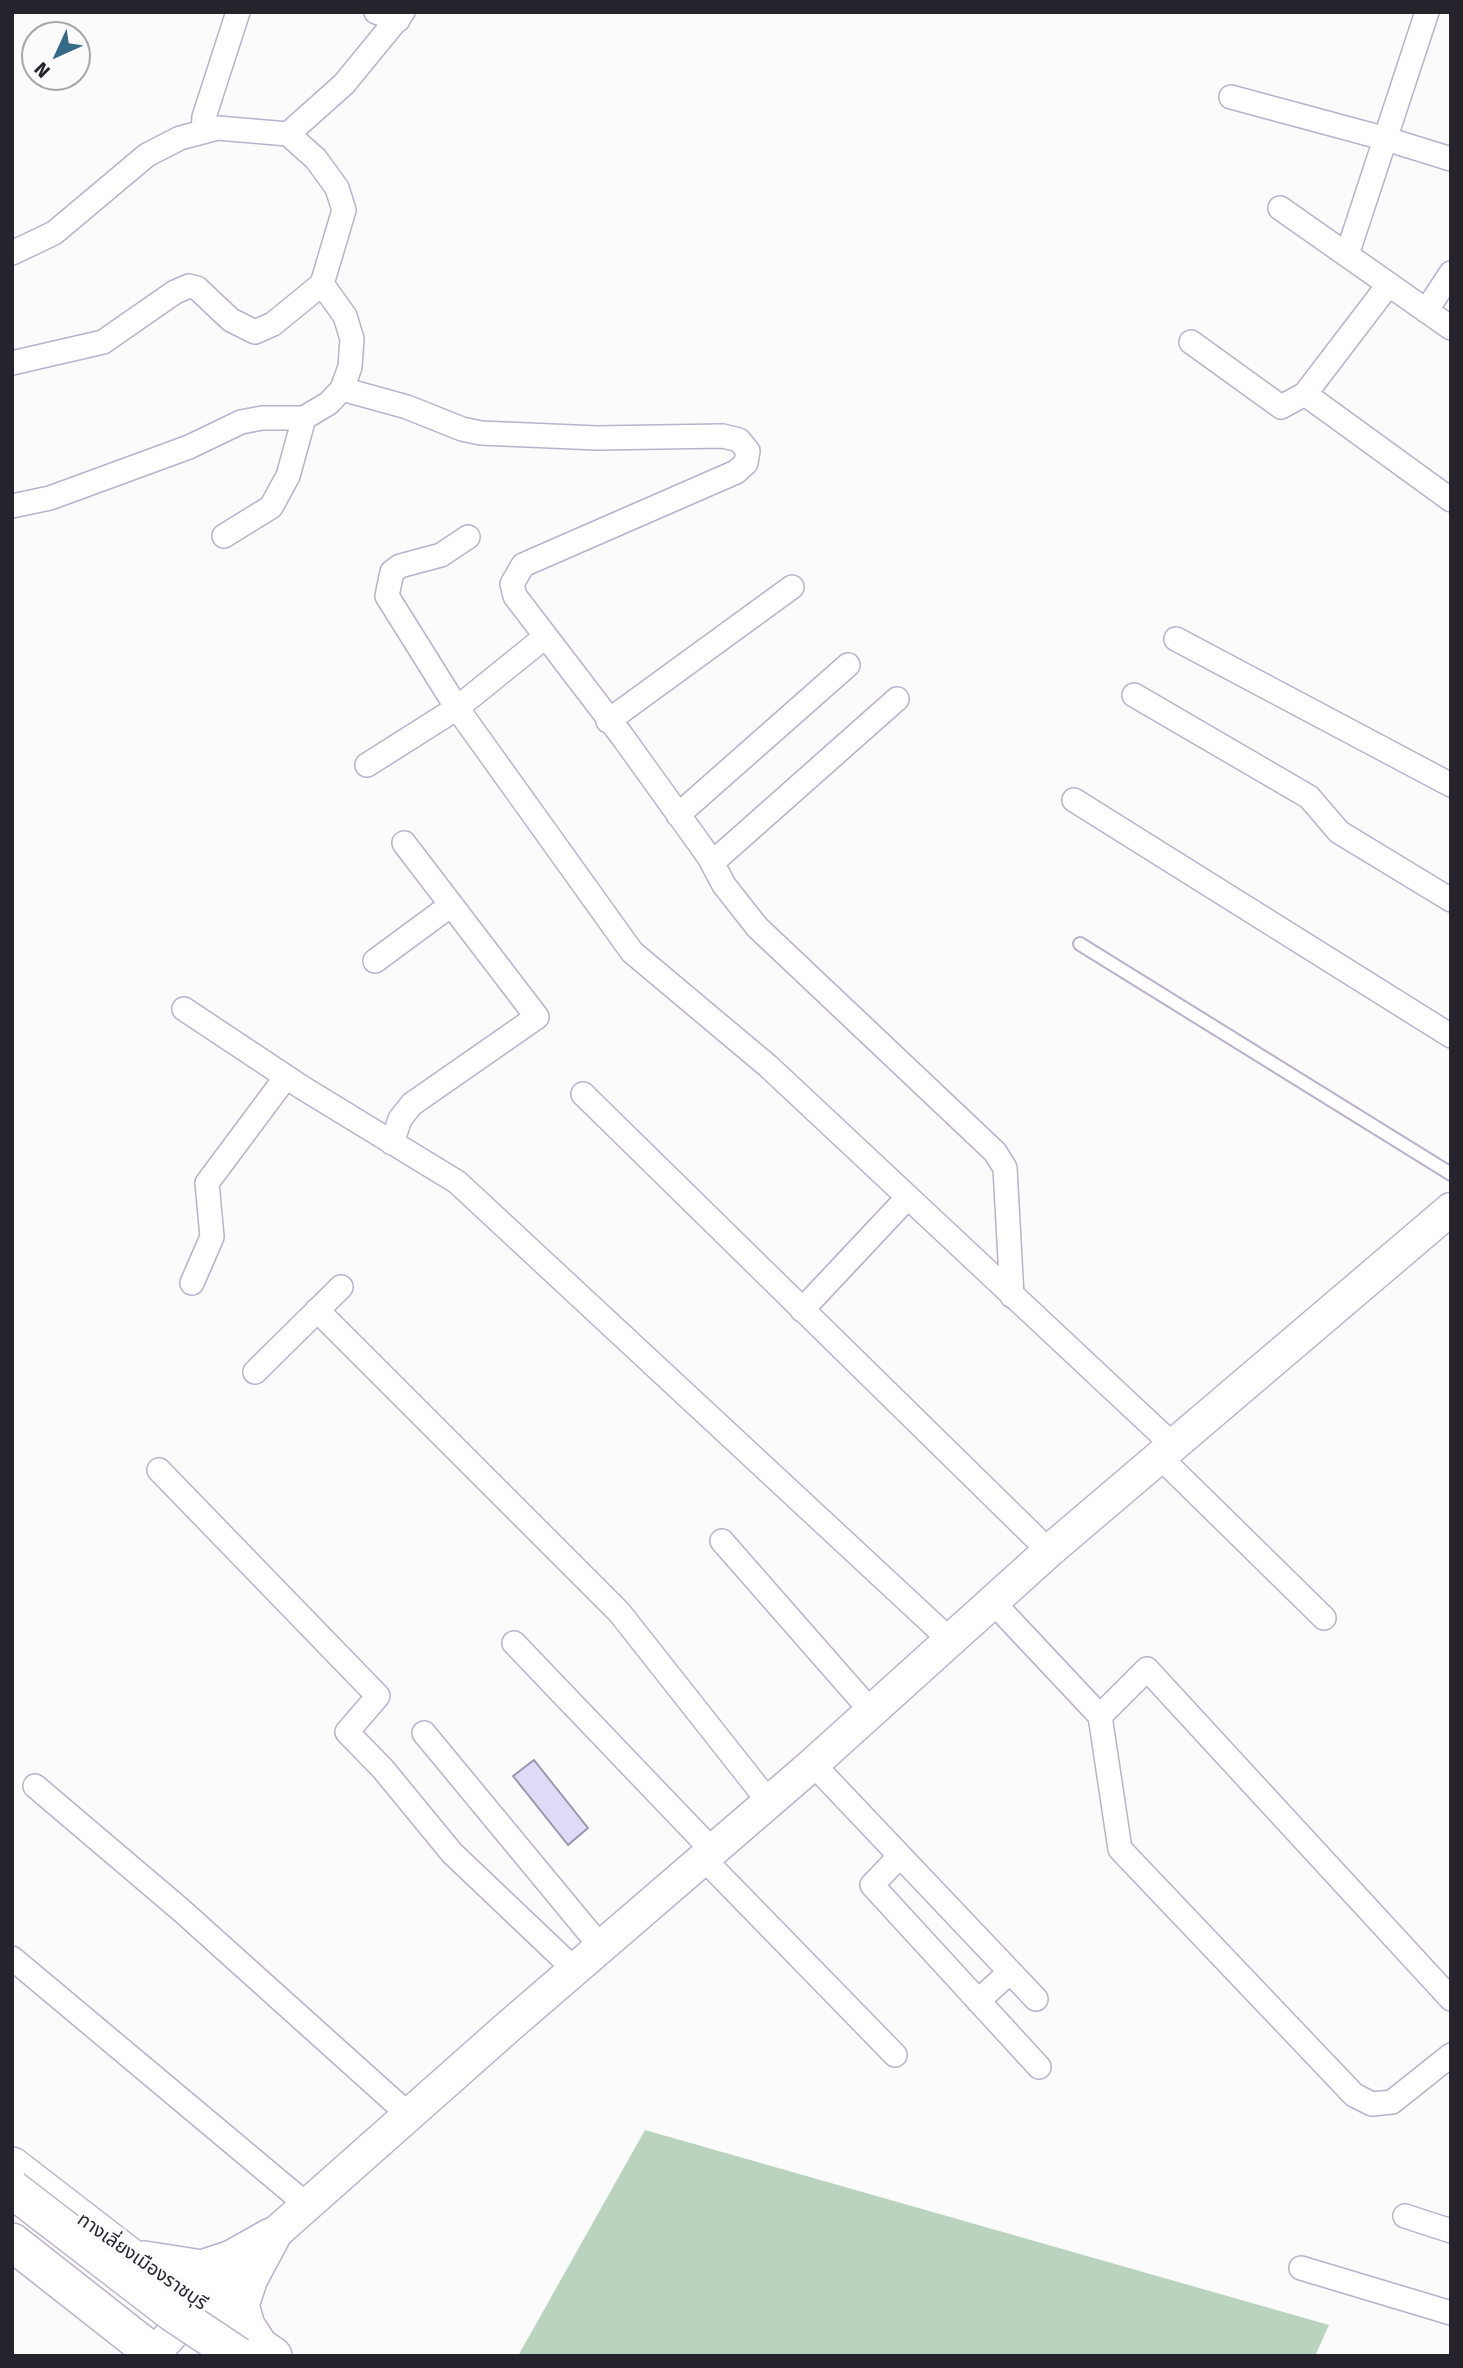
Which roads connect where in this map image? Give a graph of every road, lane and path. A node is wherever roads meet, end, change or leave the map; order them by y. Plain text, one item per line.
1 (238, 12) edge
2 (1427, 12) edge
3 (392, 15) edge
4 (1231, 97) dead end
5 (203, 132) junction
6 (288, 134) junction
7 (1383, 138) junction
8 (1451, 159) edge
9 (1280, 208) dead end
10 (12, 253) edge
11 (1347, 255) junction
12 (1451, 273) edge
13 (322, 284) junction
14 (1389, 284) junction
15 (1426, 311) junction
16 (1451, 328) edge
17 (1191, 342) dead end
18 (12, 363) edge
19 (342, 389) junction
20 (1305, 394) junction
21 (304, 418) junction
22 (1451, 500) edge
23 (12, 506) edge
24 (225, 536) dead end
25 (468, 537) dead end
26 (792, 587) dead end
27 (545, 637) junction
28 (1176, 639) dead end
29 (848, 665) dead end
30 (1134, 695) dead end
31 (897, 699) dead end
32 (457, 708) junction
33 (608, 721) junction
34 (367, 765) dead end
35 (1451, 785) edge
36 (1074, 800) dead end
37 (678, 815) junction
38 (404, 843) dead end
39 (712, 863) junction
40 (1451, 900) edge
41 (451, 905) junction
42 (1080, 944) dead end
43 (375, 961) dead end
44 (184, 1009) dead end
45 (1451, 1036) edge
46 (286, 1077) junction
47 (583, 1094) dead end
48 (392, 1143) junction
49 (1451, 1174) edge
50 (908, 1197) junction
51 (1451, 1209) edge
52 (192, 1283) dead end
53 (341, 1287) dead end
54 (1012, 1296) junction
55 (317, 1310) junction
56 (802, 1310) junction
57 (255, 1372) dead end
58 (1168, 1452) junction
59 (159, 1470) dead end
60 (722, 1541) dead end
61 (1049, 1551) junction
62 (992, 1601) junction
63 (1324, 1618) dead end
64 (950, 1640) junction
65 (514, 1643) dead end
66 (872, 1711) junction
67 (1100, 1716) junction
68 (424, 1733) dead end
69 (813, 1764) junction
70 (35, 1786) dead end
71 (769, 1802) junction
72 (709, 1855) junction
73 (900, 1856) junction
74 (601, 1947) junction
75 (12, 1958) edge
76 (575, 1970) junction
77 (1010, 1972) junction
78 (1036, 1999) dead end
79 (1451, 1999) edge
80 (978, 2001) junction
81 (895, 2055) dead end
82 (1451, 2055) edge
83 (1039, 2067) dead end
84 (409, 2115) junction
85 (12, 2166) edge
86 (12, 2189) edge
87 (307, 2205) junction
88 (12, 2215) edge
89 (1405, 2216) dead end
90 (1451, 2231) edge
91 (271, 2237) junction
92 (12, 2242) edge
93 (130, 2257) junction
94 (1301, 2268) dead end
95 (200, 2303) junction
96 (1451, 2313) edge
97 (103, 2314) junction
98 (256, 2352) edge
99 (154, 2355) edge
100 (114, 2356) edge
101 (201, 2356) edge

1 - 5 street
2 - 7 street
3 - 6 street
4 - 7 street
5 - 6 street
5 - 10 street
6 - 13 street
7 - 8 street
7 - 11 street
9 - 11 street
11 - 14 street
12 - 15 street
13 - 18 street
13 - 19 street
14 - 15 street
14 - 20 street
15 - 16 street
17 - 20 street
19 - 21 street
19 - 27 street
20 - 22 street
21 - 23 street
21 - 24 street
25 - 32 street
26 - 33 street
27 - 32 street
27 - 33 street
28 - 35 street
29 - 37 street
30 - 40 street
31 - 39 street
32 - 34 street
32 - 50 street
33 - 37 street
36 - 45 street
37 - 39 street
38 - 41 street
39 - 54 street
41 - 43 street
41 - 48 street
42 - 49 lane
44 - 46 street
46 - 48 street
46 - 52 street
47 - 56 street
48 - 64 street
50 - 54 street
50 - 56 street
51 - 58 street
53 - 55 street
54 - 58 street
55 - 57 street
55 - 71 street
56 - 61 street
58 - 61 street
58 - 63 street
59 - 76 street
60 - 66 street
61 - 62 street
62 - 64 street
62 - 67 street
64 - 66 street
65 - 72 street
66 - 69 street
67 - 79 street
67 - 82 street
68 - 74 street
69 - 71 street
69 - 73 street
70 - 84 street
71 - 72 street
72 - 74 street
72 - 81 street
73 - 77 street
73 - 80 street
74 - 76 street
75 - 87 street
76 - 84 street
77 - 78 street
77 - 80 street
80 - 83 street
84 - 87 street
85 - 93 main road, ทางเลี่ยงเมืองราชบุรี
86 - 98 main road, ทางเลี่ยงเมืองราชบุรี, bridge
87 - 91 street
88 - 101 main road, ทางเลี่ยงเมืองราชบุรี
89 - 90 street
91 - 93 main road
91 - 95 street
91 - 98 main road
92 - 97 main road
93 - 95 main road, ทางเลี่ยงเมืองราชบุรี
94 - 96 street
95 - 98 main road, ทางเลี่ยงเมืองราชบุรี
95 - 99 street
97 - 99 main road
97 - 100 main road

